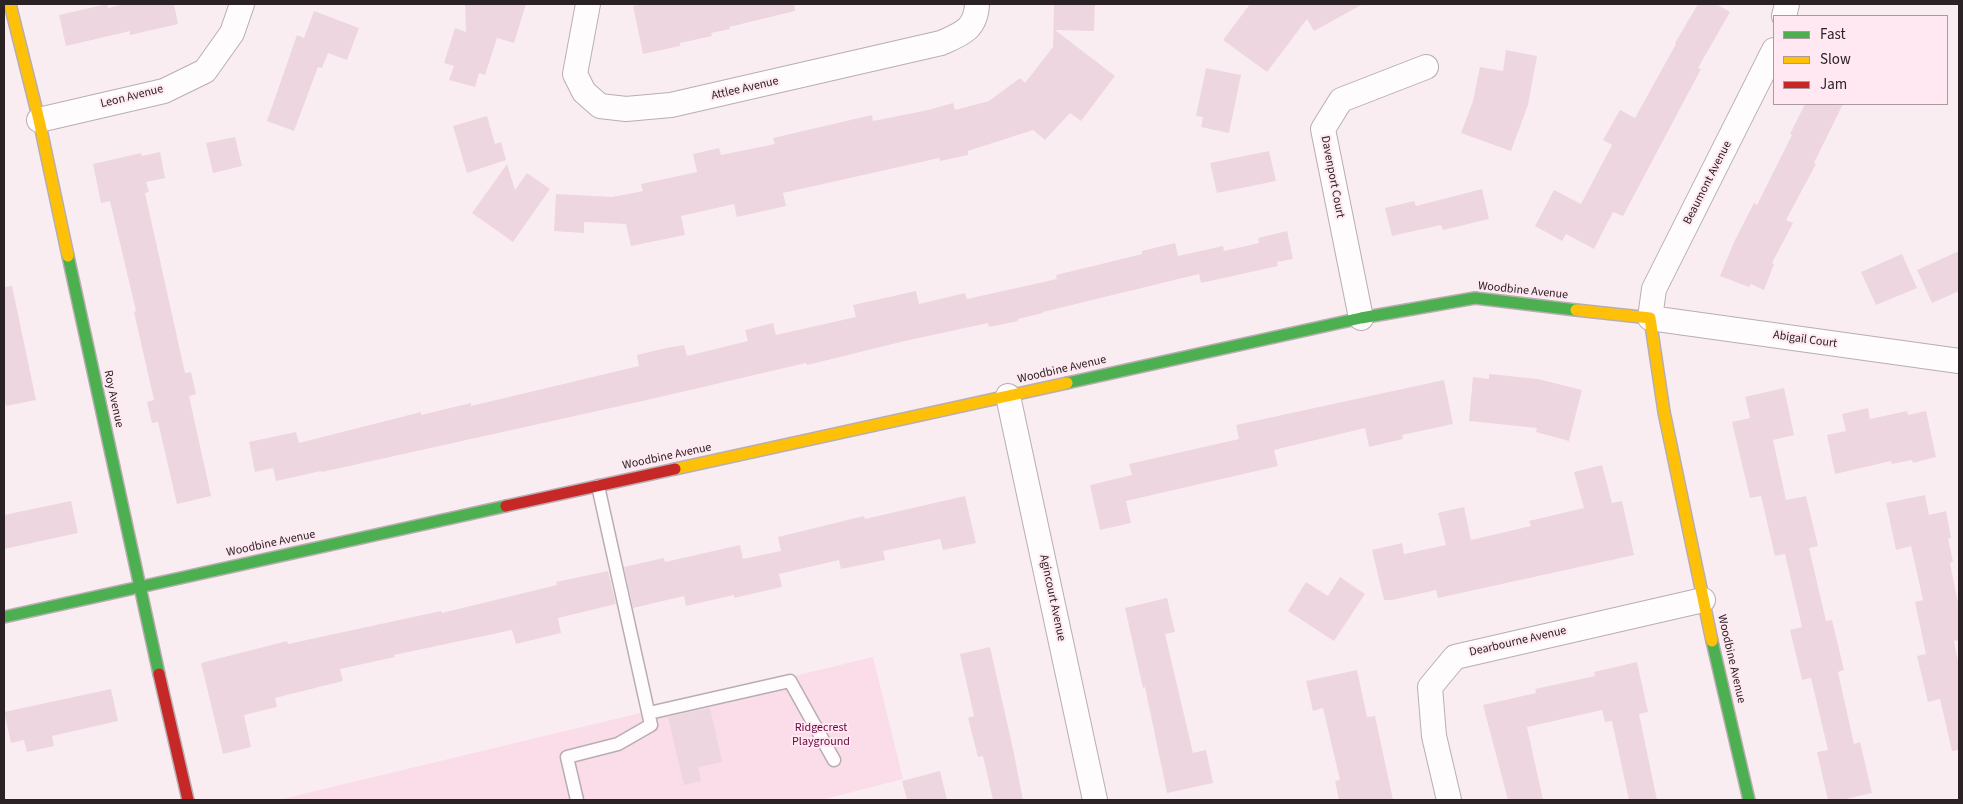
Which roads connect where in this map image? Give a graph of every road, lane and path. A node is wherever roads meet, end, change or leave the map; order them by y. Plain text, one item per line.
1 (10, 4) edge
2 (242, 4) edge
3 (588, 4) edge
4 (977, 4) edge
5 (1773, 52) edge
6 (1426, 66) dead end
7 (39, 120) junction
8 (1361, 318) junction
9 (1650, 318) junction
10 (1958, 365) edge
11 (1008, 396) junction
12 (598, 486) junction
13 (139, 586) junction
14 (1703, 600) junction
15 (4, 617) edge
16 (649, 713) junction
17 (834, 760) dead end
18 (188, 800) edge
19 (577, 800) edge
20 (1095, 800) edge
21 (1449, 800) edge
22 (1749, 800) edge

1 - 7 street, Roy Avenue
2 - 7 street, Leon Avenue
3 - 4 street, Attlee Avenue
5 - 9 street, Beaumont Avenue
6 - 8 street, Davenport Court
7 - 13 street, Roy Avenue
8 - 9 street, Woodbine Avenue
8 - 11 street, Woodbine Avenue
9 - 10 street, Abigail Court
9 - 14 street, Woodbine Avenue
11 - 12 street, Woodbine Avenue
11 - 20 street, Agincourt Avenue
12 - 13 street, Woodbine Avenue
12 - 16 lane
13 - 15 street, Woodbine Avenue
13 - 18 street, Roy Avenue
14 - 21 street, Dearbourne Avenue
14 - 22 street, Woodbine Avenue
16 - 17 lane
16 - 19 lane

